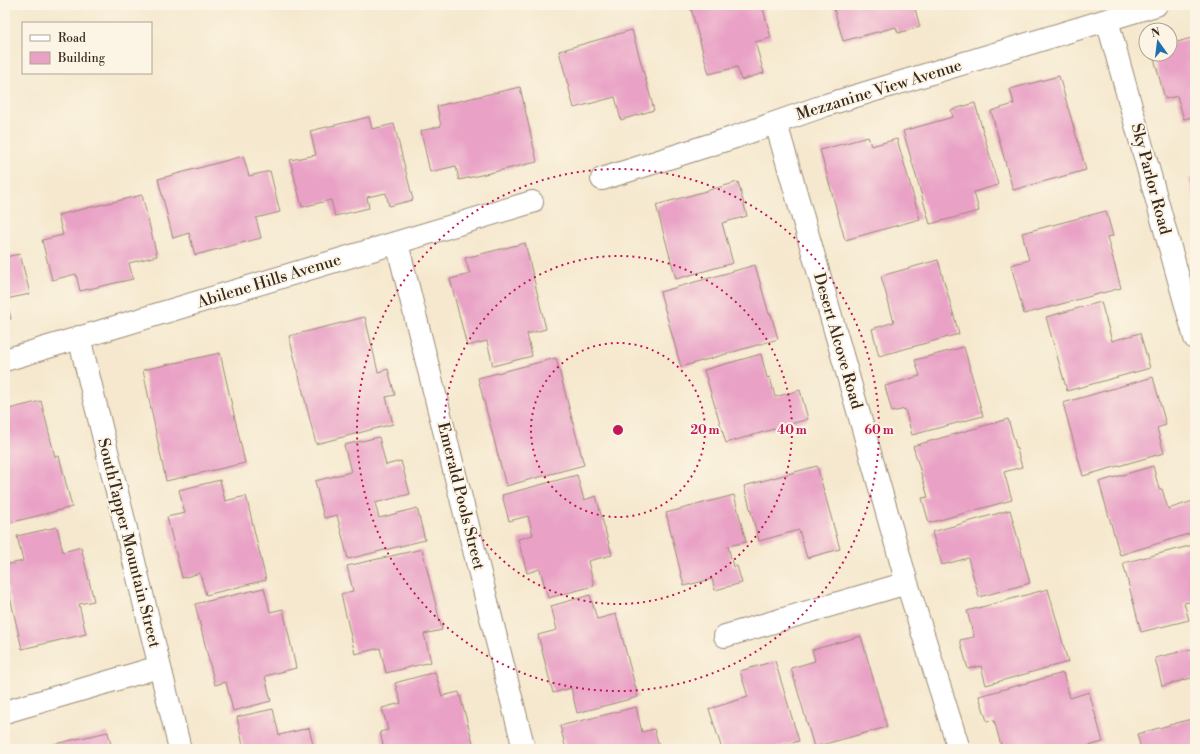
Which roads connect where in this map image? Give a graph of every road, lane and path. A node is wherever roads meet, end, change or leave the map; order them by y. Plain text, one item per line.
1 (1156, 5) edge
2 (1107, 20) junction
3 (776, 123) junction
4 (602, 179) dead end
5 (532, 202) dead end
6 (397, 243) junction
7 (79, 337) junction
8 (1195, 338) edge
9 (5, 360) edge
10 (907, 582) junction
11 (725, 636) dead end
12 (159, 667) junction
13 (5, 712) edge
14 (180, 749) edge
15 (524, 749) edge
16 (959, 749) edge

1 - 2 street, Mezzanine View Avenue
2 - 3 street, Mezzanine View Avenue
2 - 8 street, Sky Parlor Road
3 - 4 street, Mezzanine View Avenue
3 - 10 street, Desert Alcove Road
5 - 6 street, Abilene Hills Avenue
6 - 7 street, Abilene Hills Avenue
6 - 15 street, Emerald Pools Street
7 - 9 street, Abilene Hills Avenue
7 - 12 street, SouthTapper Mountain Street
10 - 11 street
10 - 16 street, Desert Alcove Road
12 - 13 street
12 - 14 street, SouthTapper Mountain Street

